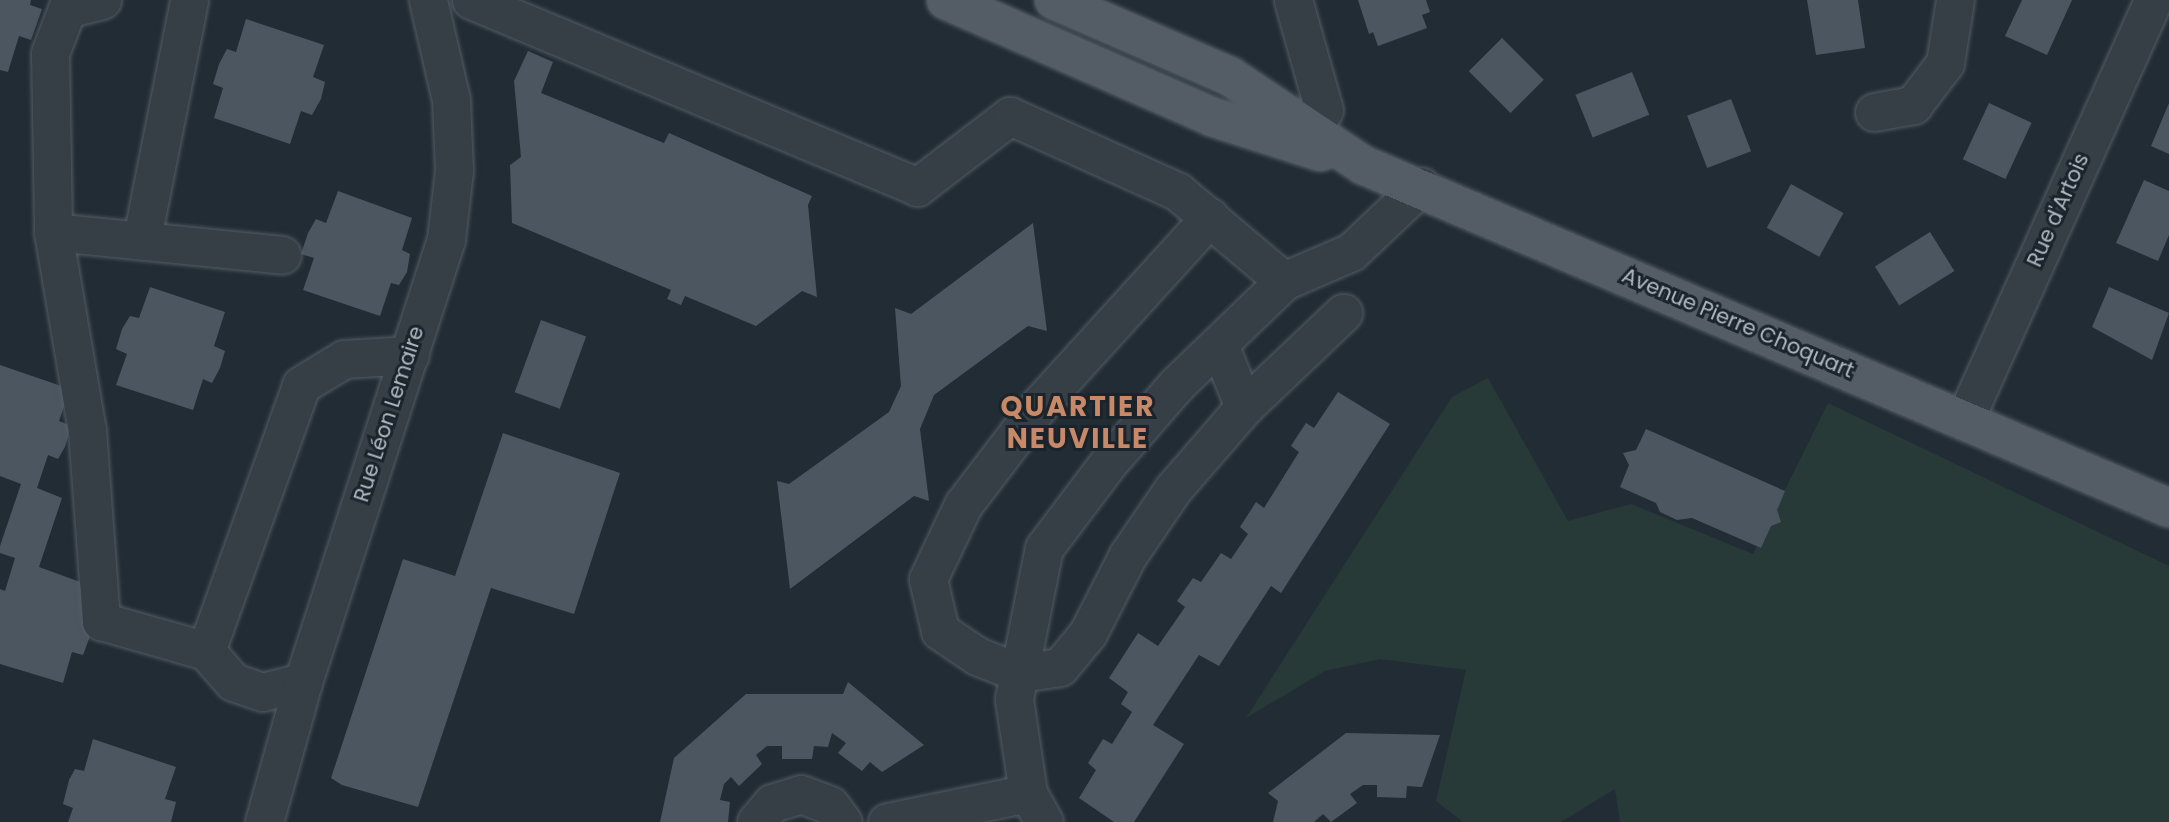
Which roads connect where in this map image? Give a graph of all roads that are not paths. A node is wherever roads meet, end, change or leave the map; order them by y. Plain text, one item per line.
1 (102, 0) edge
2 (188, 0) edge
3 (428, 0) edge
4 (471, 0) edge
5 (946, 0) edge
6 (1054, 0) edge
7 (1293, 0) edge
8 (1955, 0) edge
9 (2153, 0) edge
10 (1874, 112) dead end
11 (1312, 130) junction
12 (1363, 165) junction
13 (1421, 186) junction
14 (1210, 217) junction
15 (53, 232) junction
16 (142, 238) junction
17 (282, 255) dead end
18 (1284, 281) junction
19 (1343, 313) dead end
20 (1220, 347) junction
21 (410, 355) junction
22 (1244, 407) junction
23 (1964, 421) junction
24 (2169, 508) edge
25 (206, 650) junction
26 (1020, 673) junction
27 (303, 682) junction
28 (1036, 807) edge
29 (264, 822) edge
30 (756, 822) edge
31 (842, 822) edge
32 (887, 822) edge

1 - 15 street
2 - 16 street
3 - 21 street, Rue Léon Lemaire
4 - 14 street
5 - 12 main road
6 - 11 main road, Avenue Pierre Choquart
7 - 11 street
8 - 10 street
9 - 23 street, Rue d'Artois
11 - 12 main road, Avenue Pierre Choquart
12 - 13 main road, Avenue Pierre Choquart
13 - 18 street
13 - 23 main road, Avenue Pierre Choquart
14 - 18 street
14 - 26 street
15 - 16 street
15 - 25 street
16 - 17 street
18 - 20 street
19 - 22 street
20 - 22 street
20 - 26 street
21 - 25 street
21 - 27 street, Rue Léon Lemaire
22 - 26 street
23 - 24 main road, Avenue Pierre Choquart
25 - 27 street
26 - 28 street
27 - 29 street, Rue Léon Lemaire
28 - 32 street
30 - 31 street

